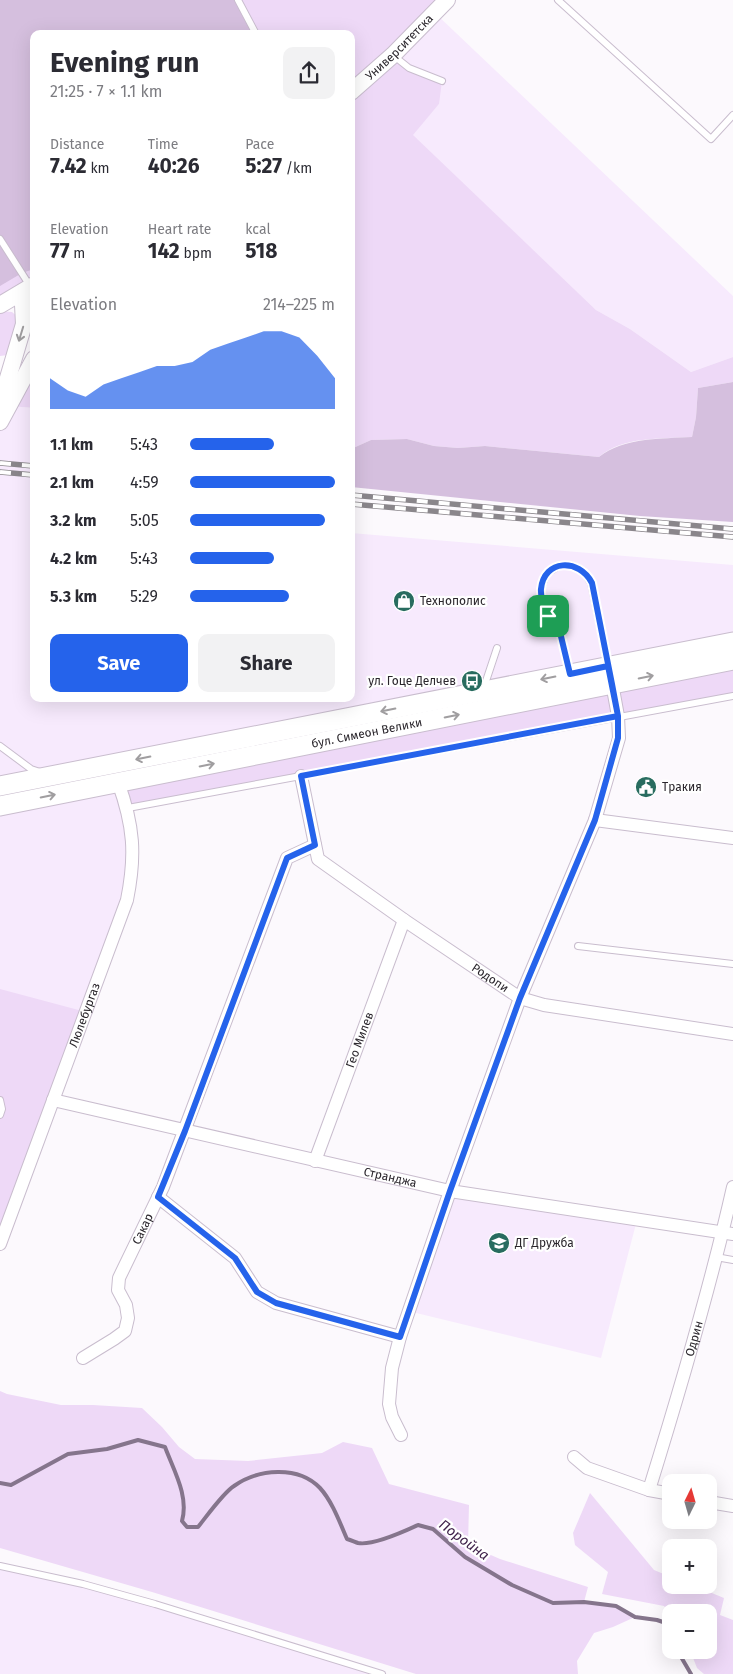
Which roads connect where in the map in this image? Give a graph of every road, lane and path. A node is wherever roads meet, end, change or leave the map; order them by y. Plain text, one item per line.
1 (238, 0) edge
2 (447, 0) edge
3 (558, 0) edge
4 (254, 30) edge
5 (393, 55) junction
6 (442, 81) dead end
7 (355, 88) edge
8 (733, 115) edge
9 (0, 239) edge
10 (30, 283) edge
11 (30, 289) edge
12 (30, 292) edge
13 (0, 305) edge
14 (30, 365) edge
15 (4, 405) edge
16 (0, 422) edge
17 (733, 642) edge
18 (497, 648) dead end
19 (733, 660) edge
20 (570, 674) junction
21 (610, 675) junction
22 (482, 691) junction
23 (733, 696) edge
24 (618, 716) junction
25 (0, 746) edge
26 (53, 776) junction
27 (301, 776) junction
28 (118, 782) junction
29 (0, 786) edge
30 (0, 806) edge
31 (128, 808) junction
32 (595, 820) junction
33 (733, 838) edge
34 (315, 845) junction
35 (404, 920) junction
36 (578, 946) dead end
37 (733, 964) edge
38 (520, 998) junction
39 (733, 1034) edge
40 (0, 1100) edge
41 (53, 1100) junction
42 (0, 1115) edge
43 (185, 1131) junction
44 (315, 1161) junction
45 (733, 1187) edge
46 (450, 1191) junction
47 (158, 1197) junction
48 (728, 1233) edge
49 (0, 1244) edge
50 (716, 1257) junction
51 (733, 1260) edge
52 (400, 1337) junction
53 (83, 1358) dead end
54 (401, 1435) dead end
55 (574, 1457) dead end
56 (650, 1490) junction
57 (662, 1492) edge
58 (718, 1504) edge
59 (733, 1506) edge
60 (0, 1566) edge
61 (382, 1674) edge

1 - 4 lane
2 - 5 street, Университетска
3 - 8 lane
5 - 6 lane
5 - 7 street, Университетска
9 - 10 lane
11 - 13 street
12 -> 15 street
14 - 15 street
15 - 16 street
17 - 21 main road, бул. Симеон Велики
18 - 22 lane
21 -> 19 main road, бул. Симеон Велики
20 - 21 main road, бул. Симеон Велики
20 - 21 lane
20 -> 22 main road, бул. Симеон Велики
21 - 24 street
28 -> 21 main road, бул. Симеон Велики
22 -> 26 main road, бул. Симеон Велики
23 - 24 lane
24 - 27 lane
24 - 32 street
25 - 26 lane
26 - 29 main road, бул. Симеон Велики
27 - 31 lane
27 - 34 street, Родопи
30 -> 28 main road, бул. Симеон Велики
28 - 31 street, Люлебургаз
31 - 41 street, Люлебургаз
32 - 33 street
32 - 38 street
34 - 35 street, Родопи
34 - 43 street, Сакар
35 - 38 street, Родопи
35 - 44 street, Гео Милев
36 - 37 lane
38 - 39 street, Родопи
38 - 46 street
40 - 42 lane
41 - 43 street, Странджа
41 - 49 street, Люлебургаз
43 - 44 street, Странджа
43 - 47 street, Сакар
44 - 46 street, Странджа
45 - 48 street, Одрин
46 - 48 street, Странджа
46 - 52 street
47 - 52 street
47 - 53 street, Сакар
48 - 50 street, Одрин
50 - 51 lane
50 - 56 street, Одрин
52 - 54 street
55 - 56 street
56 - 57 street
58 - 59 street
60 - 61 lane

